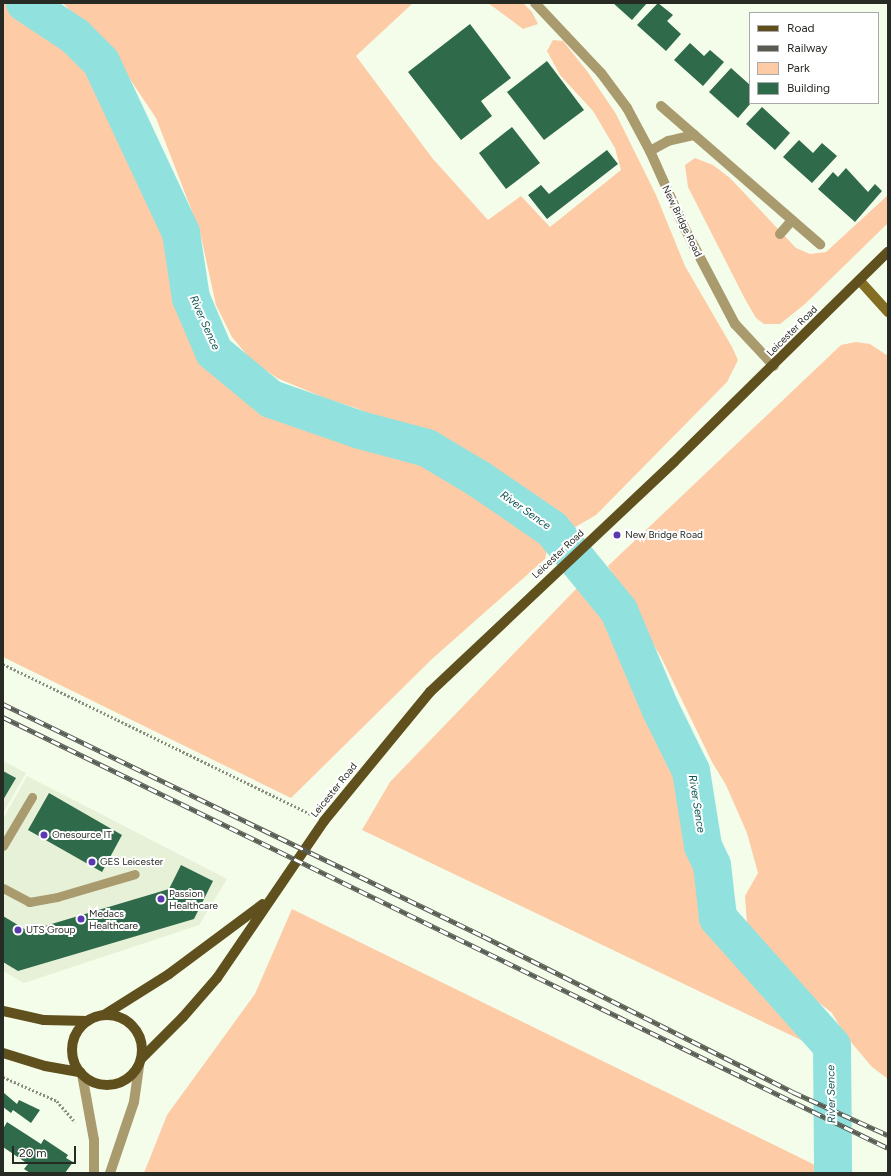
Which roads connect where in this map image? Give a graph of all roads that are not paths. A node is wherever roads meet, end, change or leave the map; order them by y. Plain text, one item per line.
1 (535, 3) edge
2 (661, 106) dead end
3 (694, 135) junction
4 (650, 151) junction
5 (792, 220) junction
6 (780, 234) dead end
7 (820, 244) dead end
8 (888, 252) edge
9 (860, 282) junction
10 (888, 312) edge
11 (774, 366) junction
12 (32, 797) dead end
13 (3, 846) edge
14 (135, 874) dead end
15 (3, 888) edge
16 (271, 898) junction
17 (3, 1011) edge
18 (104, 1015) junction
19 (88, 1021) junction
20 (3, 1053) edge
21 (140, 1062) junction
22 (81, 1073) junction
23 (94, 1173) edge
24 (110, 1173) edge

1 - 4 street, New Bridge Road
2 - 3 street
3 - 4 street
3 - 5 street
4 - 11 street, New Bridge Road
5 - 6 street
5 - 7 street
8 - 9 main road, Leicester Road
9 - 10 main road
9 - 11 main road, Leicester Road
11 - 16 main road, Leicester Road
12 - 13 lane
14 - 15 lane
16 - 18 main road, Leicester Road
16 - 21 main road, Leicester Road
17 - 19 main road
18 - 19 main road
18 - 21 main road
19 - 22 main road
20 - 22 main road
21 - 22 main road
21 - 24 street
22 - 23 street

